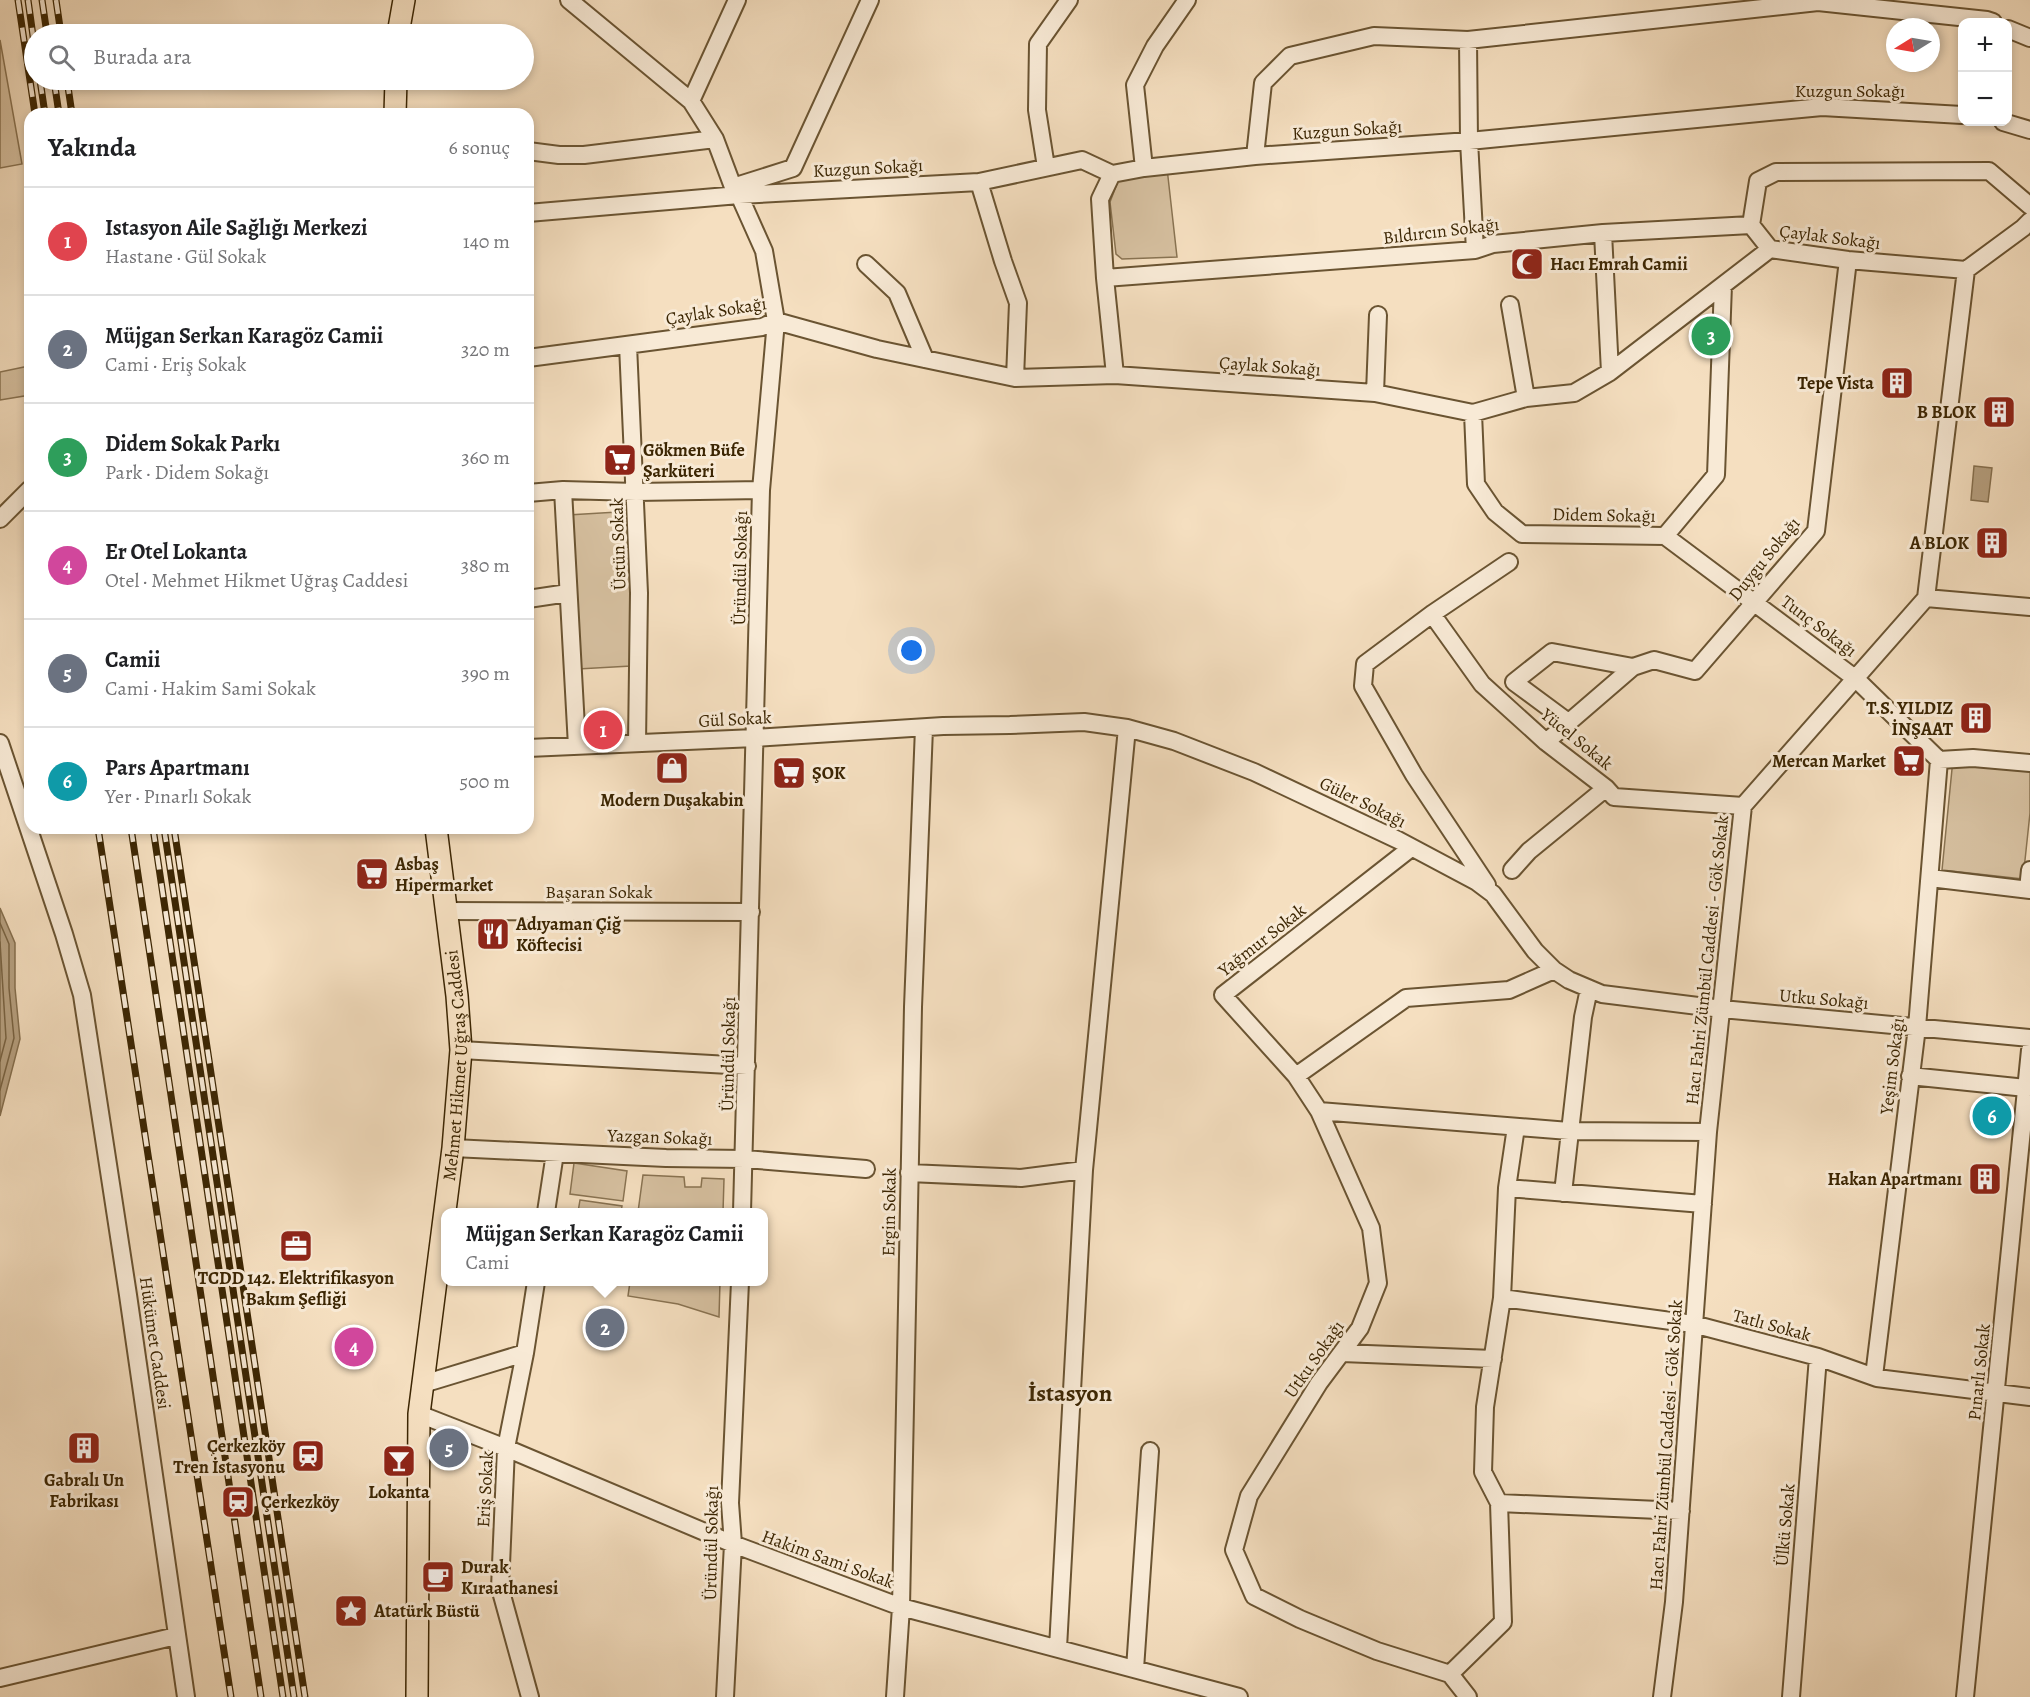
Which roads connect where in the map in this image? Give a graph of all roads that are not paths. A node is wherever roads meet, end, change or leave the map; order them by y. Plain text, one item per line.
1 (394, 0) edge
2 (404, 0) edge
3 (569, 0) edge
4 (737, 0) edge
5 (870, 0) edge
6 (1069, 0) edge
7 (1187, 0) edge
8 (1968, 18) edge
9 (398, 24) edge
10 (400, 24) edge
11 (2012, 31) edge
12 (2030, 38) edge
13 (1468, 40) junction
14 (396, 90) edge
15 (691, 101) junction
16 (395, 108) edge
17 (1958, 115) edge
18 (2012, 125) edge
19 (2030, 130) edge
20 (715, 139) junction
21 (1469, 141) junction
22 (534, 152) edge
23 (1255, 156) junction
24 (1046, 167) junction
25 (1144, 168) junction
26 (1112, 174) junction
27 (979, 182) junction
28 (736, 191) junction
29 (2030, 206) edge
30 (534, 212) edge
31 (1751, 225) junction
32 (2028, 228) edge
33 (1603, 233) junction
34 (1770, 249) junction
35 (1475, 250) junction
36 (1848, 260) junction
37 (866, 264) dead end
38 (1966, 270) junction
39 (1105, 278) junction
40 (1723, 285) junction
41 (1510, 305) dead end
42 (1378, 315) dead end
43 (776, 321) junction
44 (628, 345) junction
45 (534, 357) edge
46 (925, 359) junction
47 (1610, 372) junction
48 (1115, 375) junction
49 (1015, 378) junction
50 (1375, 393) junction
51 (1526, 398) junction
52 (1473, 413) junction
53 (563, 490) junction
54 (761, 490) junction
55 (534, 492) edge
56 (636, 492) junction
57 (24, 495) edge
58 (0, 519) edge
59 (1665, 536) junction
60 (1509, 562) dead end
61 (568, 593) junction
62 (534, 598) edge
63 (1926, 598) junction
64 (1755, 602) junction
65 (2030, 607) edge
66 (1432, 614) junction
67 (1633, 667) junction
68 (1856, 679) junction
69 (1514, 682) joint
70 (1568, 722) junction
71 (944, 726) joint
72 (924, 728) junction
73 (1127, 728) junction
74 (755, 738) junction
75 (0, 742) edge
76 (1546, 742) junction
77 (637, 743) junction
78 (577, 746) junction
79 (534, 748) edge
80 (1940, 760) junction
81 (2030, 763) edge
82 (1606, 788) junction
83 (1743, 806) junction
84 (24, 814) edge
85 (31, 834) edge
86 (437, 834) edge
87 (1411, 848) junction
88 (1512, 870) dead end
89 (2030, 870) edge
90 (1930, 878) junction
91 (2029, 890) edge
92 (1492, 894) junction
93 (446, 911) junction
94 (751, 912) junction
95 (1554, 970) junction
96 (1589, 989) junction
97 (1722, 1009) junction
98 (1917, 1027) junction
99 (2030, 1038) edge
100 (461, 1050) junction
101 (2030, 1050) edge
102 (747, 1066) junction
103 (1296, 1076) junction
104 (1910, 1076) junction
105 (2026, 1088) junction
106 (1318, 1111) junction
107 (1516, 1126) junction
108 (1569, 1131) junction
109 (1708, 1132) junction
110 (453, 1148) junction
111 (555, 1152) junction
112 (745, 1159) junction
113 (866, 1169) dead end
114 (1084, 1170) junction
115 (909, 1173) junction
116 (1507, 1188) junction
117 (1563, 1193) junction
118 (1703, 1204) junction
119 (445, 1208) edge
120 (547, 1208) edge
121 (742, 1208) edge
122 (441, 1242) edge
123 (535, 1286) edge
124 (740, 1286) edge
125 (1502, 1298) junction
126 (1693, 1324) junction
127 (525, 1353) junction
128 (1342, 1353) junction
129 (1818, 1357) junction
130 (1493, 1359) junction
131 (1874, 1376) junction
132 (423, 1384) junction
133 (1996, 1394) junction
134 (2030, 1397) edge
135 (419, 1414) junction
136 (506, 1448) junction
137 (1150, 1451) dead end
138 (1498, 1503) junction
139 (1681, 1511) junction
140 (733, 1544) junction
141 (901, 1607) junction
142 (176, 1636) junction
143 (1058, 1648) junction
144 (1135, 1669) junction
145 (1450, 1674) junction
146 (0, 1678) edge
147 (186, 1697) edge
148 (417, 1697) edge
149 (530, 1697) edge
150 (725, 1697) edge
151 (895, 1697) edge
152 (1239, 1697) edge
153 (1468, 1697) edge
154 (1662, 1697) edge
155 (1791, 1697) edge
156 (1965, 1697) edge

1 - 9 main road
2 - 10 main road
3 - 15 street, Üründül Sokağı
4 - 15 street
5 - 28 street
6 - 24 street
7 - 25 street
8 - 13 street
11 - 12 street
13 - 21 street
13 - 23 street
14 - 16 main road
15 - 20 street, Üründül Sokağı
17 - 21 street, Kuzgun Sokağı
18 - 19 street
20 - 22 street
20 - 28 street, Üründül Sokağı
21 - 23 street, Kuzgun Sokağı
21 - 35 street
23 - 25 street, Kuzgun Sokağı
24 - 26 street, Kuzgun Sokağı
24 - 27 street, Kuzgun Sokağı
25 - 26 street, Kuzgun Sokağı
26 - 39 street
27 - 28 street, Kuzgun Sokağı
27 - 49 street
28 - 30 street
28 - 43 street, Üründül Sokağı
29 - 31 street
31 - 33 street, Bıldırcın Sokağı
31 - 34 street
32 - 38 street
33 - 35 street, Bıldırcın Sokağı
33 - 47 street
34 - 36 street, Çaylak Sokağı
34 - 40 street, Çaylak Sokağı
35 - 39 street, Bıldırcın Sokağı
36 - 38 street, Çaylak Sokağı
36 - 64 street, Duygu Sokağı
37 - 46 street
38 - 63 street
39 - 48 street
40 - 47 street, Çaylak Sokağı
40 - 59 street, Didem Sokağı
41 - 51 street
42 - 50 street
43 - 44 street, Çaylak Sokağı
43 - 46 street, Çaylak Sokağı
43 - 54 street, Üründül Sokağı
44 - 45 street, Çaylak Sokağı
44 - 56 street, Üstün Sokak
46 - 49 street, Çaylak Sokağı
47 - 51 street, Çaylak Sokağı
48 - 49 street, Çaylak Sokağı
48 - 50 street, Çaylak Sokağı
50 - 52 street, Çaylak Sokağı
51 - 52 street, Çaylak Sokağı
52 - 59 street, Didem Sokağı
53 - 55 street
53 - 56 street
53 - 61 street
54 - 56 street
54 - 74 street, Üründül Sokağı
56 - 77 street, Üstün Sokak
57 - 58 street
59 - 64 street, Tunç Sokağı
60 - 66 street
61 - 62 street
61 - 78 street
63 - 65 street
63 - 68 street, Hacı Fahri Zümbül Caddesi - Gök Sokak
64 - 67 street, Duygu Sokağı
64 - 68 street, Tunç Sokağı
66 - 76 street, Yücel Sokak
66 - 92 street
67 - 69 street, Duygu Sokağı
67 - 70 street
68 - 80 street, Tunç Sokağı
68 - 83 street, Hacı Fahri Zümbül Caddesi - Gök Sokak
69 - 70 street, Yücel Sokak
70 - 76 street
71 - 72 street, Gül Sokak
71 - 73 street, Güler Sokağı
72 - 74 street, Gül Sokak
72 - 115 street, Ergin Sokak
73 - 87 street, Güler Sokağı
73 - 114 street
74 - 77 street, Gül Sokak
74 - 94 street, Üründül Sokağı
75 - 84 street, Hükümet Caddesi
76 - 82 street, Yücel Sokak
77 - 78 street, Gül Sokak
78 - 79 street, Gül Sokak
80 - 81 street
80 - 90 street, Yeşim Sokağı
82 - 83 street, Yücel Sokak
82 - 88 street
83 - 97 street, Hacı Fahri Zümbül Caddesi - Gök Sokak
85 - 142 street, Hükümet Caddesi
86 - 93 main road, Mehmet Hikmet Uğraş Caddesi
87 - 92 street, Güler Sokağı
87 - 103 street, Yağmur Sokak
89 - 91 street
90 - 91 street
90 - 98 street, Yeşim Sokağı
92 - 95 street, Güler Sokağı
93 - 94 street, Başaran Sokak
93 - 100 main road, Mehmet Hikmet Uğraş Caddesi
94 - 102 street, Üründül Sokağı
95 - 96 street, Güler Sokağı
95 - 103 street
96 - 97 street, Güler Sokağı
96 - 108 street
97 - 98 street, Utku Sokağı
97 - 109 street, Hacı Fahri Zümbül Caddesi - Gök Sokak
98 - 99 street, Utku Sokağı
98 - 104 street, Yeşim Sokağı
100 - 102 street
100 - 110 main road, Mehmet Hikmet Uğraş Caddesi
101 - 105 street, Pınarlı Sokak
102 - 112 street, Üründül Sokağı
103 - 106 street, Utku Sokağı
104 - 105 street
104 - 131 street, Yeşim Sokağı
105 - 133 street, Pınarlı Sokak
106 - 107 street
106 - 128 street, Utku Sokağı
107 - 108 street
107 - 116 street
108 - 109 street
108 - 117 street
109 - 118 street, Hacı Fahri Zümbül Caddesi - Gök Sokak
110 - 111 street, Yazgan Sokağı
110 - 119 main road, Mehmet Hikmet Uğraş Caddesi
111 - 112 street, Yazgan Sokağı
111 - 120 street
112 - 113 street, Yazgan Sokağı
112 - 121 street, Üründül Sokağı
114 - 115 street
114 - 143 street
115 - 141 street, Ergin Sokak
116 - 117 street
116 - 125 street
117 - 118 street
118 - 126 street, Hacı Fahri Zümbül Caddesi - Gök Sokak
122 - 132 main road, Mehmet Hikmet Uğraş Caddesi
123 - 127 street, Eriş Sokak
124 - 140 street, Üründül Sokağı
125 - 126 street, Tatlı Sokak
125 - 130 street
126 - 129 street, Tatlı Sokak
126 - 139 street, Hacı Fahri Zümbül Caddesi - Gök Sokak
127 - 132 street
127 - 136 street, Eriş Sokak
128 - 130 street
128 - 145 street, Utku Sokağı
129 - 131 street, Tatlı Sokak
129 - 155 street, Ülkü Sokak
130 - 138 street
131 - 133 street, Tatlı Sokak
132 - 135 main road, Mehmet Hikmet Uğraş Caddesi
133 - 134 street, Tatlı Sokak
133 - 156 street, Pınarlı Sokak
135 - 136 street, Hakim Sami Sokak
135 - 148 main road, Mehmet Hikmet Uğraş Caddesi
136 - 140 street, Hakim Sami Sokak
136 - 149 street, Eriş Sokak
137 - 144 street
138 - 139 street
138 - 145 street
139 - 154 street, Hacı Fahri Zümbül Caddesi - Gök Sokak
140 - 141 street, Hakim Sami Sokak
140 - 150 street, Üründül Sokağı
141 - 143 street, Hakim Sami Sokak
141 - 151 street, Ergin Sokak
142 - 146 street
142 - 147 street, Hükümet Caddesi
143 - 144 street, Hakim Sami Sokak
144 - 152 street, Hakim Sami Sokak
145 - 153 street

